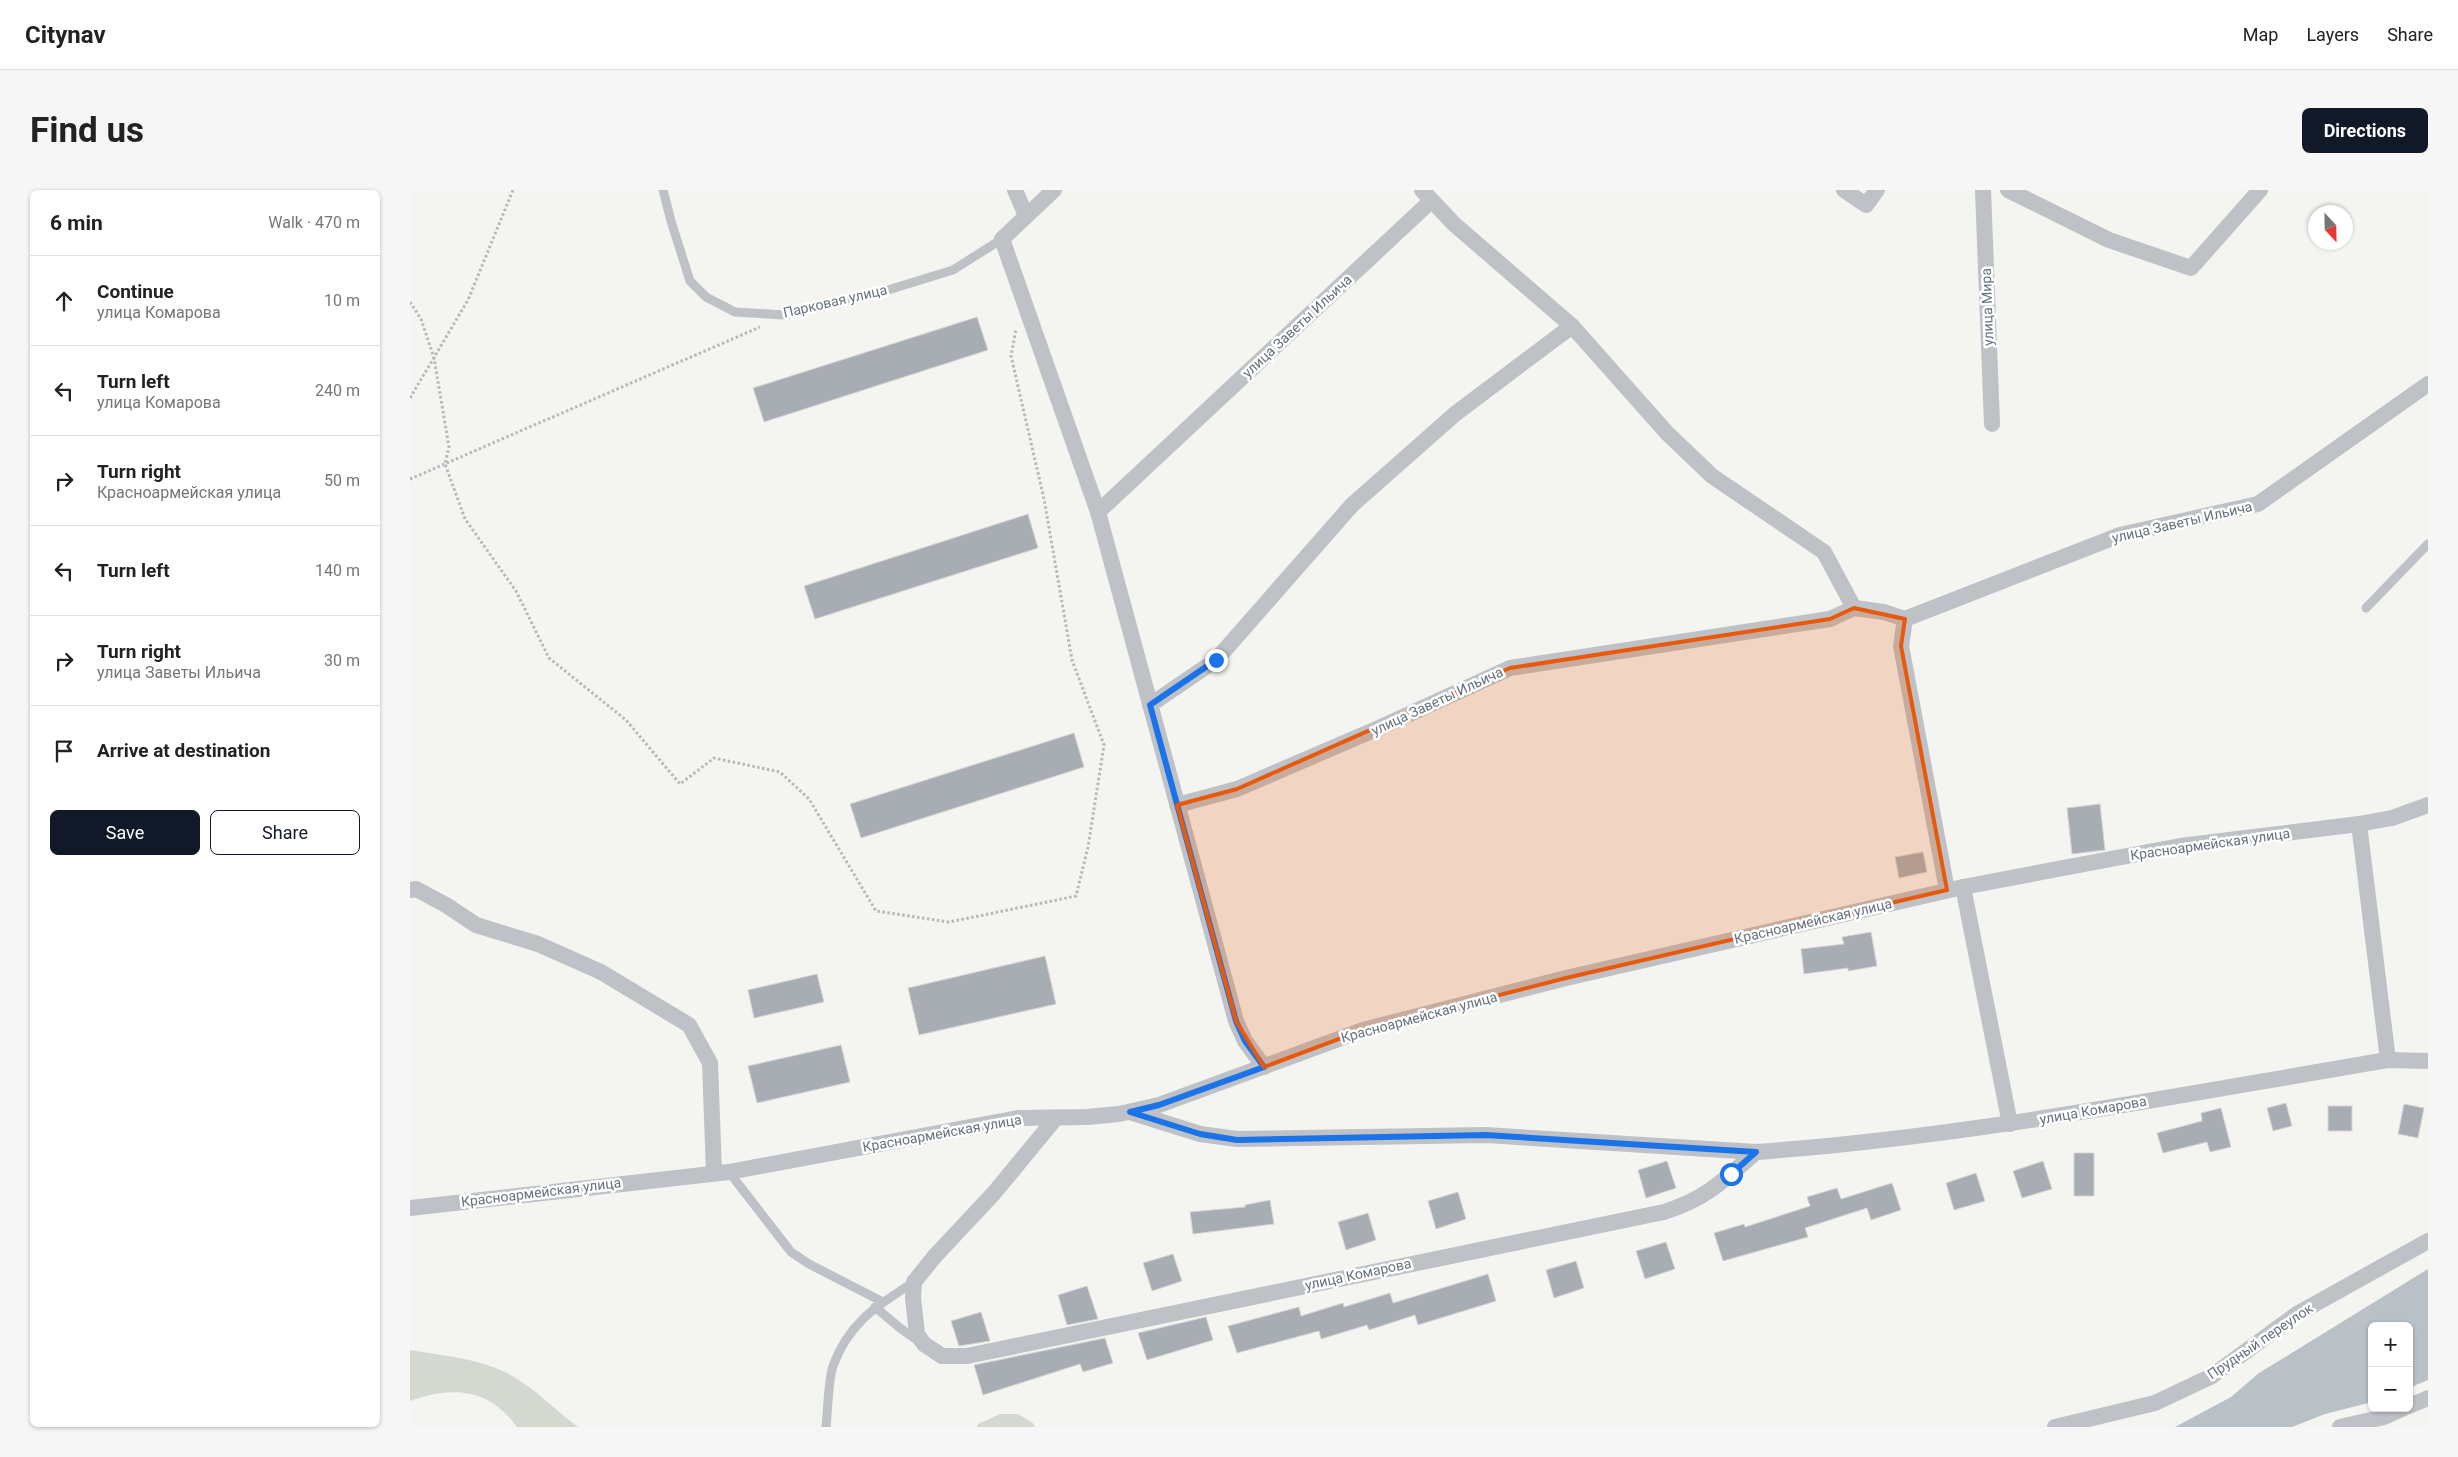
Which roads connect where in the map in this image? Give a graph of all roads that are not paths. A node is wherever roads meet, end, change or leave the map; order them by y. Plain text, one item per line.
1 (664, 190) edge
2 (1014, 190) edge
3 (1054, 190) edge
4 (1844, 190) edge
5 (1877, 190) edge
6 (1983, 190) edge
7 (2008, 190) edge
8 (2260, 190) edge
9 (1426, 195) edge
10 (1026, 216) junction
11 (1002, 239) junction
12 (1572, 326) junction
13 (2428, 384) edge
14 (1992, 424) dead end
15 (1098, 512) junction
16 (2428, 544) edge
17 (1854, 608) junction
18 (2366, 608) dead end
19 (1905, 619) junction
20 (1150, 705) junction
21 (1178, 805) junction
22 (2428, 805) edge
23 (2359, 824) junction
24 (413, 889) edge
25 (1955, 889) junction
26 (2388, 1060) junction
27 (2428, 1061) edge
28 (1264, 1067) junction
29 (1130, 1112) junction
30 (1055, 1119) junction
31 (2010, 1124) junction
32 (1756, 1152) junction
33 (722, 1172) junction
34 (410, 1208) edge
35 (2428, 1241) edge
36 (914, 1282) junction
37 (879, 1305) junction
38 (924, 1344) junction
39 (2428, 1398) edge
40 (2413, 1404) edge
41 (2395, 1412) edge
42 (826, 1427) edge
43 (2055, 1427) edge
44 (2340, 1427) edge

1 - 11 lane, Парковая улица
2 - 10 street
3 - 10 street, Парковая улица
4 - 5 street
6 - 14 street, улица Мира
7 - 8 street
9 - 12 street, улица Заветы Ильича
9 - 15 street, улица Заветы Ильича
10 - 11 street, Парковая улица
11 - 15 street
12 - 17 street, улица Заветы Ильича
12 - 20 street
13 - 19 street, улица Заветы Ильича
15 - 20 street
16 - 18 lane
17 - 19 street
17 - 21 street, улица Заветы Ильича
19 - 25 street
20 - 21 street
21 - 28 street
22 - 23 street, Красноармейская улица
23 - 25 street, Красноармейская улица
23 - 26 street
24 - 33 street
25 - 28 street, Красноармейская улица
25 - 31 street
26 - 27 street, улица Комарова
26 - 31 street, улица Комарова
28 - 29 street, Красноармейская улица
29 - 30 street, Красноармейская улица
29 - 32 street, улица Комарова
30 - 33 street, Красноармейская улица
30 - 36 street
31 - 32 street, улица Комарова
32 - 38 street, улица Комарова
33 - 34 street, Красноармейская улица
33 - 37 lane
35 - 43 street, Прудный переулок
36 - 37 lane
36 - 38 street
37 - 38 lane
37 - 42 lane
39 - 40 street
41 - 44 street

